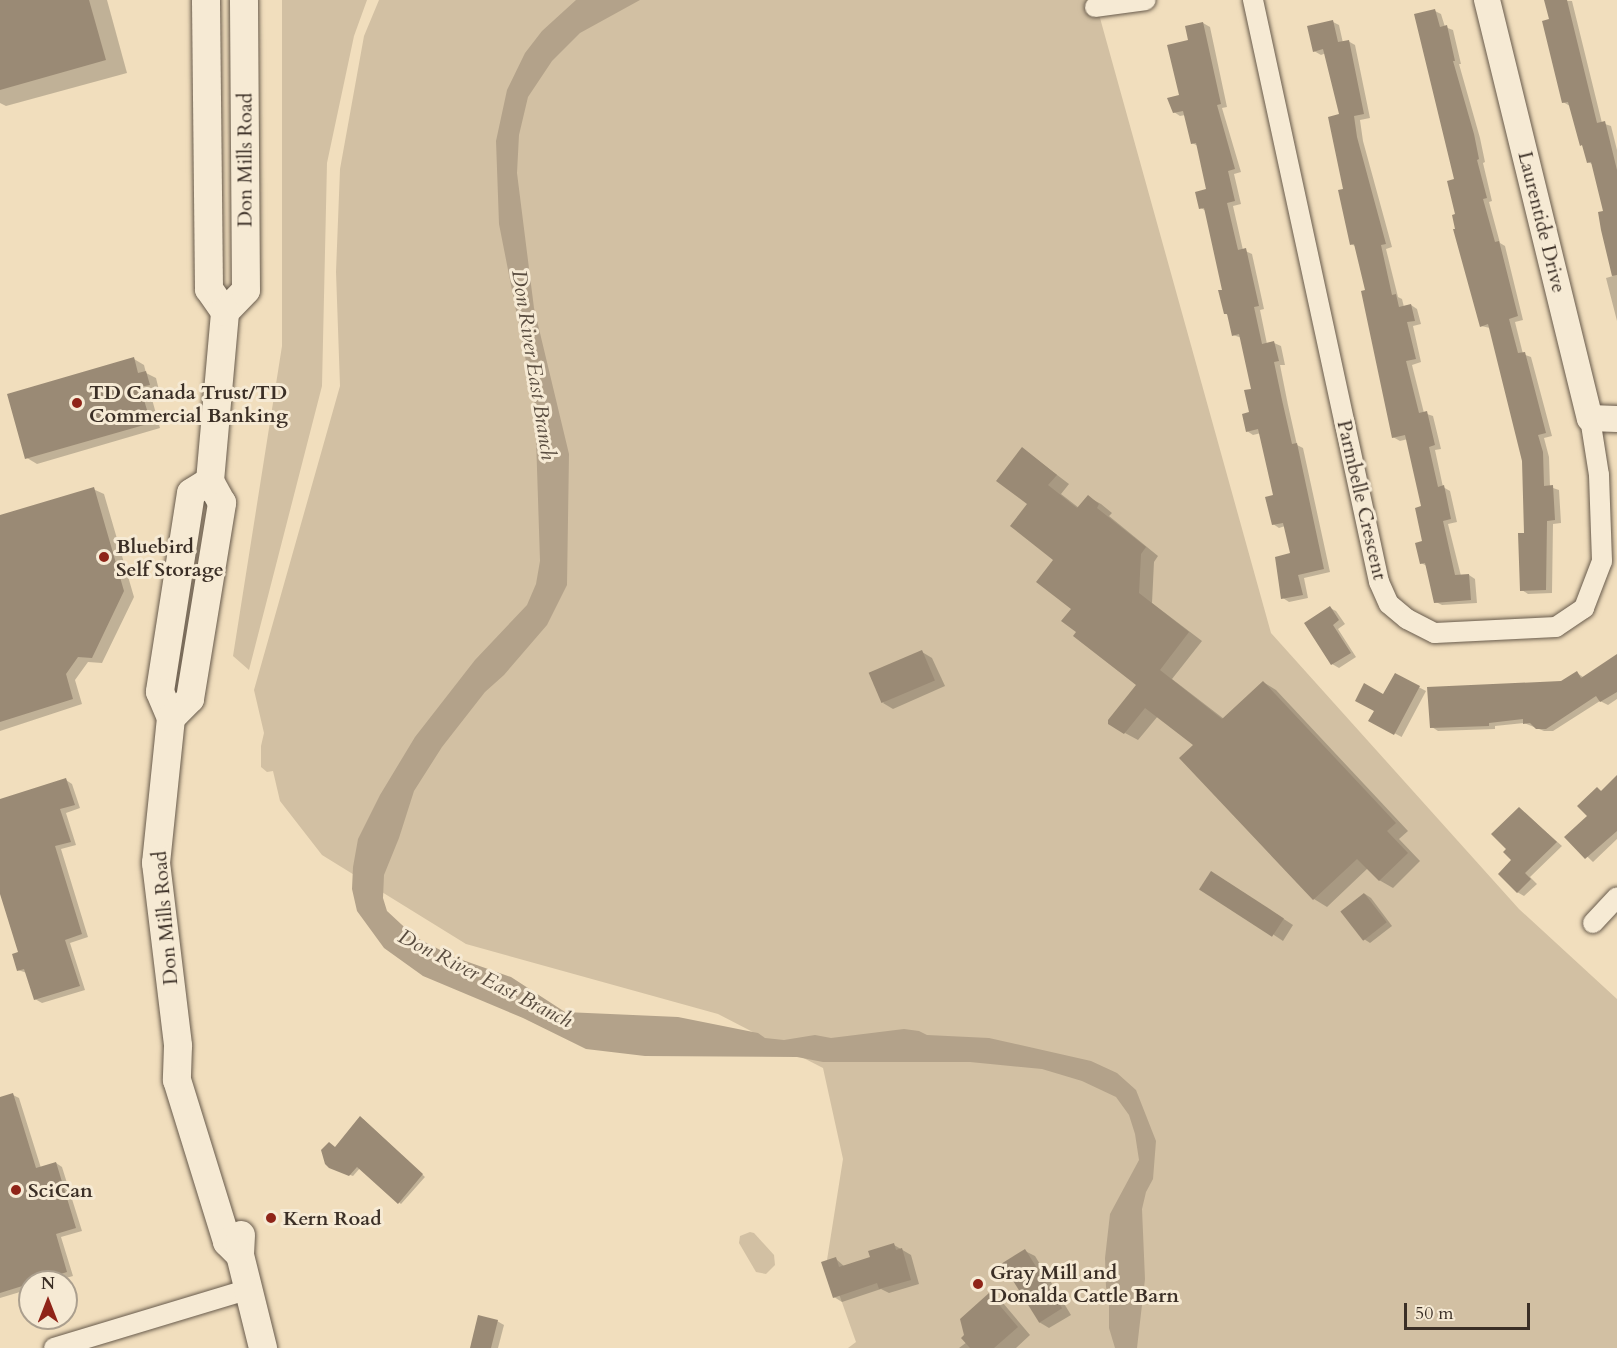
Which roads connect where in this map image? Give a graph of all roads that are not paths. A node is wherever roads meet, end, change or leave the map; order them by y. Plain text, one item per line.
1 (206, 0) edge
2 (1146, 0) edge
3 (1253, 0) edge
4 (1487, 0) edge
5 (235, 1) edge
6 (1095, 8) dead end
7 (208, 191) junction
8 (244, 191) junction
9 (225, 312) junction
10 (1590, 418) junction
11 (1617, 419) edge
12 (1617, 897) edge
13 (1593, 923) dead end
14 (250, 1289) junction
15 (54, 1348) edge
16 (263, 1348) edge

1 - 7 main road, Don Mills Road
2 - 6 street
3 - 10 street, Parmbelle Crescent
4 - 10 street, Laurentide Drive
5 - 8 main road, Don Mills Road
7 - 8 main road
7 - 9 main road, Don Mills Road
8 - 9 main road, Don Mills Road
9 - 14 main road, Don Mills Road
10 - 11 street
12 - 13 street
14 - 15 street
14 - 16 main road, Don Mills Road

